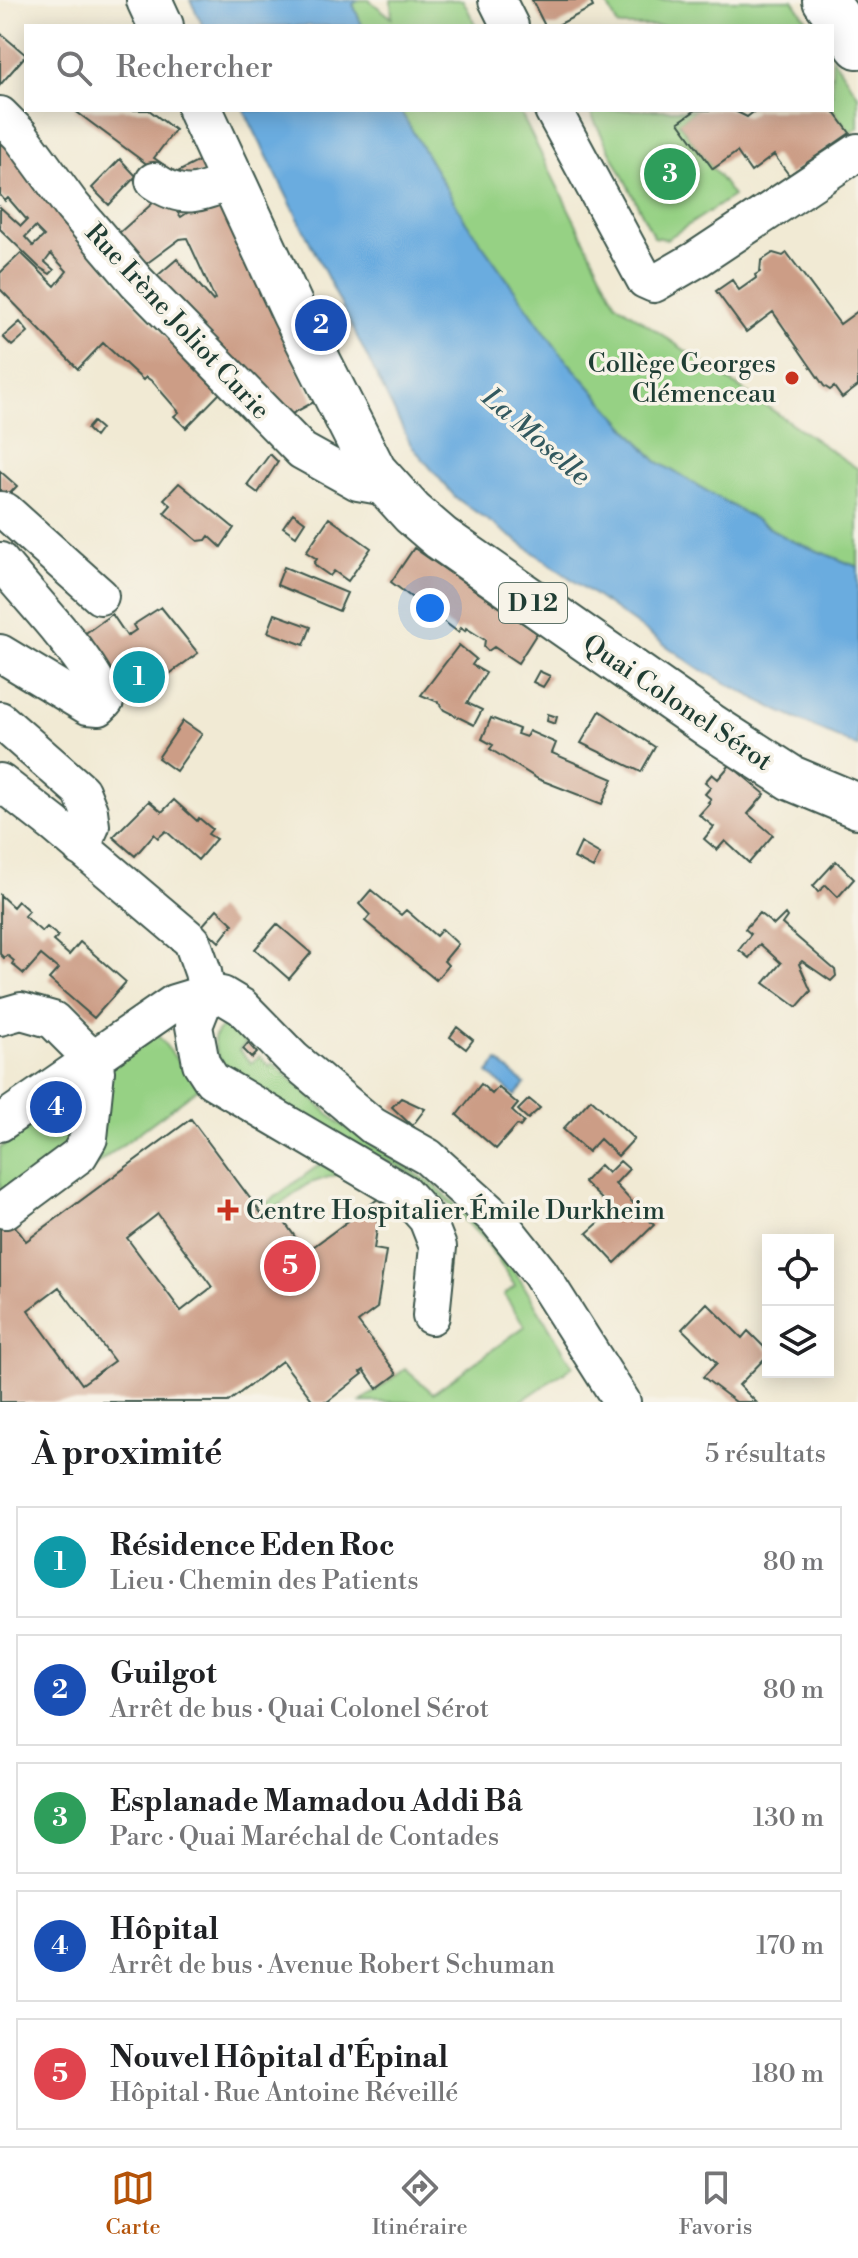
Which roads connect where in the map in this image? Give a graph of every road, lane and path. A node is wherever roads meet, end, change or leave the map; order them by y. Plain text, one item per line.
1 (149, 0) edge
2 (497, 0) edge
3 (825, 0) edge
4 (855, 0) edge
5 (858, 5) edge
6 (160, 24) edge
7 (509, 24) edge
8 (858, 46) edge
9 (201, 112) edge
10 (554, 112) edge
11 (0, 115) edge
12 (858, 152) edge
13 (232, 180) junction
14 (154, 181) dead end
15 (386, 487) junction
16 (0, 510) edge
17 (0, 561) edge
18 (100, 596) dead end
19 (0, 653) edge
20 (0, 720) edge
21 (0, 782) edge
22 (858, 806) edge
23 (81, 848) junction
24 (207, 993) junction
25 (0, 1017) edge
26 (88, 1060) junction
27 (0, 1123) edge
28 (5, 1210) dead end
29 (431, 1316) dead end
30 (622, 1402) edge

1 - 6 main road
2 - 7 street
3 - 8 main road
4 - 5 main road
9 - 13 main road, Quai Colonel Sérot / D 12
10 - 12 street
11 - 15 street, Rue Irène Joliot Curie
13 - 14 street
13 - 15 main road, Quai Colonel Sérot / D 12
15 - 22 main road, Quai Colonel Sérot / D 12
16 - 18 street
17 - 19 street
20 - 23 street
21 - 23 street
23 - 24 street
24 - 26 street
24 - 29 street
24 - 30 street
25 - 26 street
26 - 27 street
26 - 28 street

